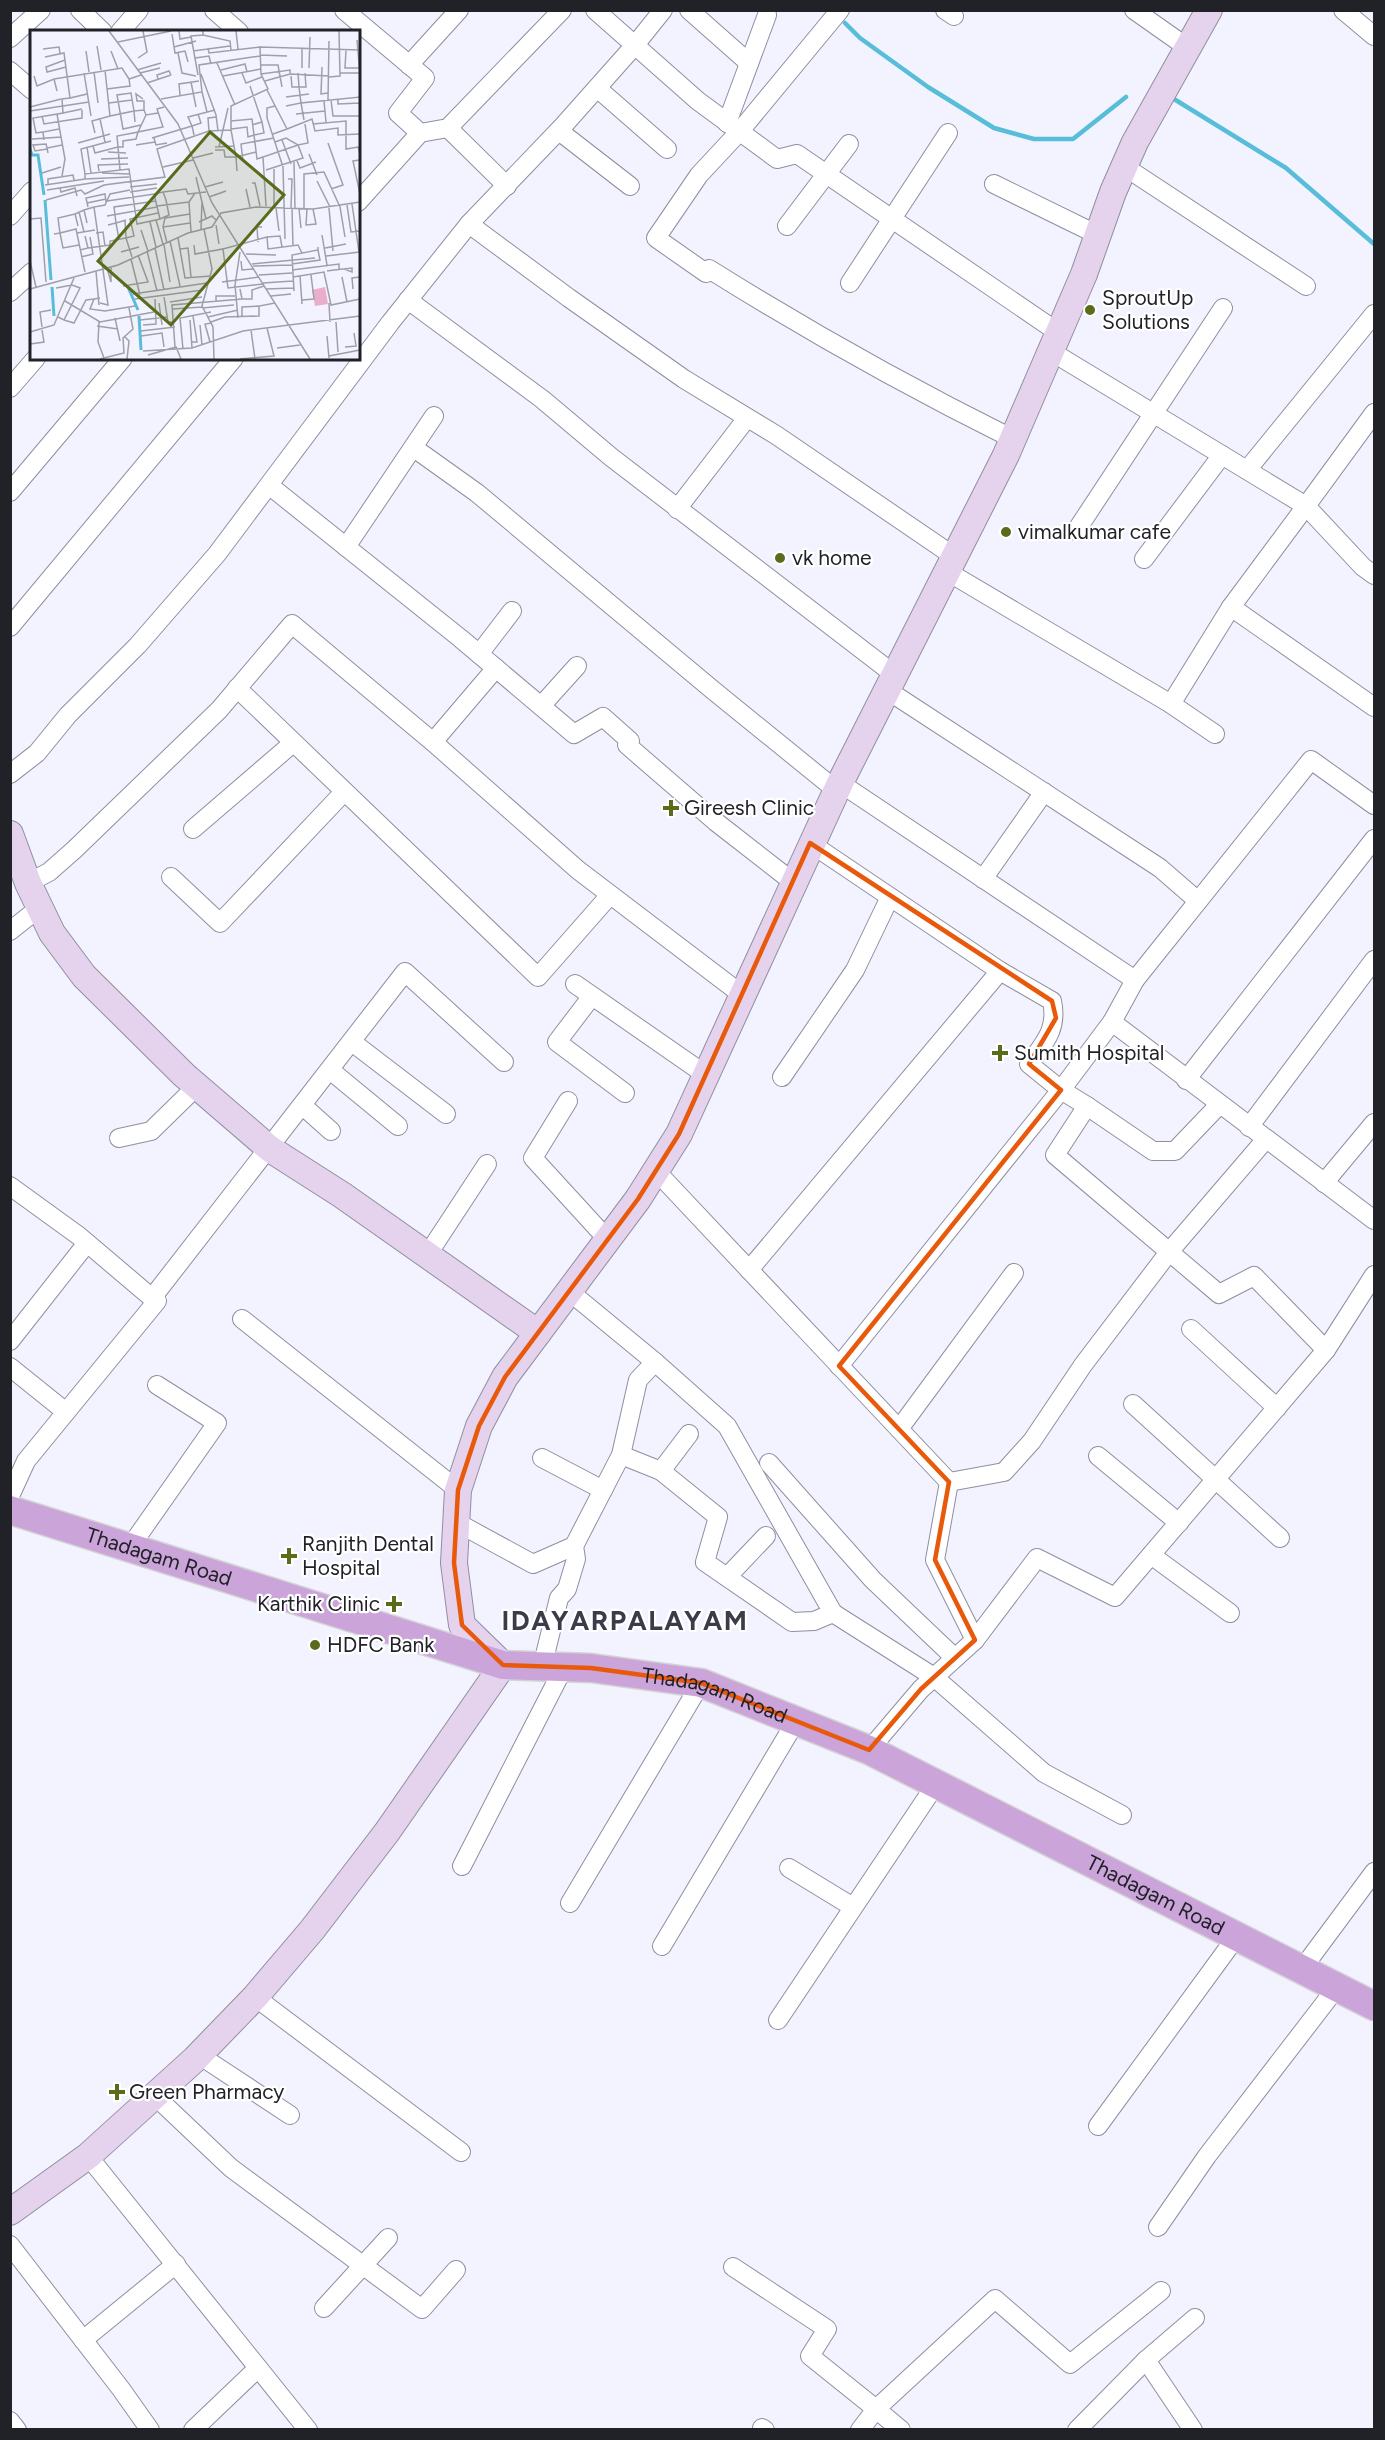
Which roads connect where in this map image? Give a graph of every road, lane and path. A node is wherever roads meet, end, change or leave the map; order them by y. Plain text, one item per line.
1 (40, 10) edge
2 (80, 10) edge
3 (139, 10) edge
4 (214, 10) edge
5 (459, 10) edge
6 (562, 10) edge
7 (595, 10) edge
8 (663, 10) edge
9 (689, 10) edge
10 (840, 10) edge
11 (1134, 10) edge
12 (1209, 10) edge
13 (1343, 10) edge
14 (348, 12) edge
15 (767, 15) dead end
16 (101, 30) edge
17 (122, 30) edge
18 (237, 30) edge
19 (1374, 36) edge
20 (10, 38) edge
21 (635, 45) junction
22 (1188, 48) junction
23 (749, 63) junction
24 (409, 65) junction
25 (10, 71) edge
26 (30, 88) edge
27 (597, 88) junction
28 (734, 127) junction
29 (448, 128) junction
30 (559, 131) junction
31 (948, 133) dead end
32 (420, 134) junction
33 (849, 144) dead end
34 (667, 149) dead end
35 (1125, 167) junction
36 (826, 174) junction
37 (994, 184) dead end
38 (507, 186) junction
39 (630, 186) dead end
40 (30, 193) edge
41 (360, 200) edge
42 (10, 216) edge
43 (891, 219) junction
44 (469, 224) junction
45 (787, 226) dead end
46 (1098, 235) junction
47 (30, 274) edge
48 (850, 282) dead end
49 (1306, 286) dead end
50 (10, 291) edge
51 (408, 300) junction
52 (1222, 308) dead end
53 (1374, 314) edge
54 (1055, 343) junction
55 (34, 360) edge
56 (121, 360) edge
57 (232, 360) edge
58 (10, 388) edge
59 (1153, 413) junction
60 (1374, 413) edge
61 (434, 416) dead end
62 (747, 418) junction
63 (1367, 437) edge
64 (1013, 439) junction
65 (414, 448) junction
66 (1222, 454) junction
67 (1247, 470) junction
68 (270, 486) junction
69 (10, 492) edge
70 (1306, 506) junction
71 (677, 509) junction
72 (1076, 531) dead end
73 (346, 547) junction
74 (1144, 560) dead end
75 (952, 565) junction
76 (1374, 575) edge
77 (1232, 607) junction
78 (512, 611) dead end
79 (10, 627) edge
80 (479, 654) junction
81 (577, 666) dead end
82 (496, 668) junction
83 (891, 683) junction
84 (237, 688) junction
85 (1171, 704) junction
86 (541, 706) junction
87 (1374, 707) edge
88 (1215, 734) dead end
89 (433, 742) junction
90 (293, 743) junction
91 (10, 774) edge
92 (838, 786) junction
93 (344, 792) junction
94 (1044, 792) junction
95 (1374, 805) edge
96 (193, 829) dead end
97 (10, 834) edge
98 (1374, 839) edge
99 (810, 843) junction
100 (171, 877) dead end
101 (983, 879) junction
102 (793, 882) junction
103 (28, 883) junction
104 (610, 895) junction
105 (890, 897) junction
106 (1198, 902) junction
107 (39, 908) junction
108 (10, 931) edge
109 (1374, 960) edge
110 (1000, 971) junction
111 (1135, 980) junction
112 (575, 984) dead end
113 (741, 994) junction
114 (592, 996) junction
115 (1112, 1022) junction
116 (352, 1042) junction
117 (504, 1062) dead end
118 (330, 1070) junction
119 (706, 1075) junction
120 (782, 1077) dead end
121 (1186, 1080) junction
122 (197, 1086) junction
123 (1061, 1090) junction
124 (625, 1093) dead end
125 (568, 1101) dead end
126 (1219, 1105) junction
127 (303, 1106) junction
128 (1087, 1107) junction
129 (446, 1114) dead end
130 (1374, 1123) edge
131 (398, 1126) dead end
132 (1249, 1127) junction
133 (331, 1131) dead end
134 (119, 1138) dead end
135 (1266, 1139) junction
136 (270, 1149) junction
137 (487, 1164) dead end
138 (656, 1171) junction
139 (1324, 1183) junction
140 (12, 1190) edge
141 (1374, 1220) edge
142 (608, 1240) junction
143 (87, 1243) junction
144 (1169, 1252) junction
145 (428, 1254) junction
146 (749, 1270) junction
147 (1014, 1273) dead end
148 (1374, 1275) edge
149 (570, 1292) junction
150 (152, 1298) junction
151 (242, 1319) dead end
152 (1191, 1329) dead end
153 (538, 1333) junction
154 (10, 1341) edge
155 (1326, 1350) junction
156 (655, 1362) junction
157 (839, 1366) junction
158 (10, 1367) edge
159 (157, 1384) dead end
160 (1132, 1404) dead end
161 (1277, 1408) junction
162 (66, 1412) junction
163 (899, 1429) junction
164 (689, 1434) dead end
165 (621, 1455) junction
166 (1098, 1456) dead end
167 (542, 1458) dead end
168 (769, 1463) dead end
169 (661, 1472) junction
170 (1216, 1480) junction
171 (949, 1482) junction
172 (458, 1490) junction
173 (603, 1490) junction
174 (10, 1496) edge
175 (10, 1510) edge
176 (456, 1522) junction
177 (1179, 1523) junction
178 (766, 1536) dead end
179 (1280, 1539) dead end
180 (574, 1546) junction
181 (130, 1547) junction
182 (1151, 1556) junction
183 (727, 1577) junction
184 (833, 1613) junction
185 (1230, 1613) dead end
186 (975, 1640) junction
187 (955, 1658) junction
188 (503, 1665) junction
189 (553, 1667) junction
190 (934, 1677) junction
191 (701, 1683) junction
192 (795, 1721) junction
193 (869, 1750) junction
194 (936, 1784) junction
195 (1122, 1815) dead end
196 (462, 1866) dead end
197 (789, 1868) dead end
198 (1374, 1872) edge
199 (570, 1903) dead end
200 (853, 1907) junction
201 (1237, 1936) junction
202 (662, 1946) dead end
203 (1302, 1969) junction
204 (1338, 1987) junction
205 (255, 1997) junction
206 (1374, 2006) edge
207 (778, 2020) dead end
208 (199, 2055) junction
209 (155, 2096) junction
210 (290, 2115) dead end
211 (1098, 2126) dead end
212 (461, 2152) dead end
213 (88, 2156) junction
214 (10, 2212) edge
215 (1158, 2227) dead end
216 (388, 2238) dead end
217 (10, 2245) edge
218 (176, 2264) junction
219 (363, 2266) junction
220 (733, 2266) dead end
221 (456, 2270) dead end
222 (1161, 2291) dead end
223 (324, 2308) dead end
224 (1195, 2318) dead end
225 (83, 2340) junction
226 (1146, 2360) junction
227 (258, 2368) junction
228 (876, 2409) junction
229 (10, 2421) edge
230 (1189, 2428) edge
231 (17, 2430) edge
232 (150, 2430) edge
233 (194, 2430) edge
234 (308, 2430) edge
235 (860, 2430) edge
236 (901, 2430) edge
237 (1077, 2430) edge

1 - 20 street
2 - 16 street
3 - 17 street
4 - 18 street
5 - 24 street
6 - 29 street
7 - 21 street
8 - 21 street
9 - 23 street
10 - 28 street
11 - 22 street
12 - 22 main road
13 - 19 street
14 - 24 street
15 - 23 street
21 - 27 street
21 - 28 street
22 - 35 main road
23 - 28 street
24 - 32 street
25 - 26 street
27 - 30 street
27 - 34 street
28 - 36 street
28 - 64 street
29 - 32 street
29 - 38 street
30 - 38 street
30 - 39 street
31 - 43 street
32 - 41 street
33 - 36 street
35 - 46 main road
35 - 49 street
36 - 43 street
36 - 45 street
37 - 46 street
38 - 44 street
40 - 42 street
43 - 48 street
43 - 54 street
44 - 51 street
44 - 62 street
46 - 54 main road
47 - 50 street
51 - 68 street
51 - 71 street
52 - 59 street
53 - 67 street
54 - 59 street
54 - 64 main road
55 - 58 street
56 - 69 street
57 - 79 street
59 - 66 street
59 - 72 street
60 - 63 street
61 - 65 street
62 - 71 street
62 - 75 street
63 - 70 street
64 - 75 main road
65 - 73 street
65 - 92 street
66 - 67 street
66 - 74 street
67 - 70 street
68 - 73 street
68 - 91 street
70 - 76 street
70 - 77 street
71 - 83 street
73 - 80 street
75 - 83 main road
75 - 85 street
77 - 85 street
77 - 87 street
78 - 80 street
80 - 82 street
81 - 86 street
82 - 86 street
82 - 89 street
83 - 92 main road
83 - 94 street
84 - 89 street
84 - 90 street
84 - 103 street
85 - 88 street
86 - 102 street
89 - 104 street
90 - 93 street
90 - 96 street
92 - 99 main road
92 - 101 street
93 - 100 street
93 - 104 street
94 - 101 street
94 - 106 street
95 - 106 street
97 - 103 main road
98 - 121 street
99 - 102 main road
99 - 105 street
101 - 111 street
102 - 113 main road
103 - 107 main road
104 - 113 street
105 - 110 street
105 - 120 street
106 - 111 street
107 - 108 street
107 - 122 main road
109 - 132 street
110 - 123 street
110 - 146 street
111 - 115 street
112 - 114 street
113 - 119 main road
114 - 119 street
114 - 124 street
115 - 121 street
115 - 123 street
116 - 117 street
116 - 118 street
116 - 129 street
118 - 127 street
118 - 131 street
119 - 138 main road
121 - 126 street
122 - 134 street
122 - 136 main road
123 - 128 street
123 - 157 street
125 - 142 street
126 - 128 street
126 - 132 street
127 - 133 street
127 - 136 street
128 - 144 street
130 - 139 street
132 - 135 street
135 - 139 street
135 - 144 street
136 - 145 main road
136 - 150 street
137 - 145 street
138 - 142 main road
138 - 146 street
139 - 141 street
140 - 143 street
142 - 149 main road
143 - 150 street
143 - 154 street
144 - 155 street
144 - 171 street
145 - 153 main road
146 - 157 street
147 - 163 street
148 - 155 street
149 - 153 main road
149 - 156 street
150 - 162 street
151 - 172 street
152 - 161 street
153 - 172 main road
155 - 161 street
156 - 165 street
156 - 184 street
157 - 163 street
158 - 162 street
159 - 181 street
160 - 170 street
161 - 170 street
162 - 174 street
163 - 171 street
164 - 169 street
165 - 169 street
165 - 173 street
166 - 177 street
167 - 173 street
168 - 187 street
169 - 183 street
170 - 177 street
170 - 179 street
171 - 186 street
172 - 176 main road
173 - 180 street
175 - 181 main road, Thadagam Road
176 - 180 street
176 - 188 main road
177 - 182 street
178 - 183 street
180 - 189 street
181 - 188 main road, Thadagam Road
182 - 185 street
182 - 186 street
183 - 184 street
184 - 190 street
186 - 187 street
187 - 190 street
188 - 189 main road, Thadagam Road
188 - 205 main road
189 - 191 main road, Thadagam Road
189 - 196 street
190 - 193 street
190 - 195 street
191 - 192 main road, Thadagam Road
191 - 199 street
192 - 193 main road, Thadagam Road
192 - 202 street
193 - 194 main road, Thadagam Road
194 - 200 street
194 - 201 main road, Thadagam Road
197 - 200 street
198 - 203 street
200 - 207 street
201 - 203 main road, Thadagam Road
201 - 211 street
203 - 204 main road, Thadagam Road
204 - 206 main road, Thadagam Road
204 - 215 street
205 - 208 main road
205 - 212 street
208 - 209 main road
208 - 210 street
209 - 213 main road
209 - 219 street
213 - 214 main road
213 - 218 street
216 - 219 street
217 - 225 street
218 - 225 street
218 - 227 street
219 - 221 street
219 - 223 street
220 - 228 street
222 - 228 street
224 - 226 street
225 - 232 street
226 - 230 street
226 - 237 street
227 - 233 street
227 - 234 street
228 - 235 street
228 - 236 street
229 - 231 street

